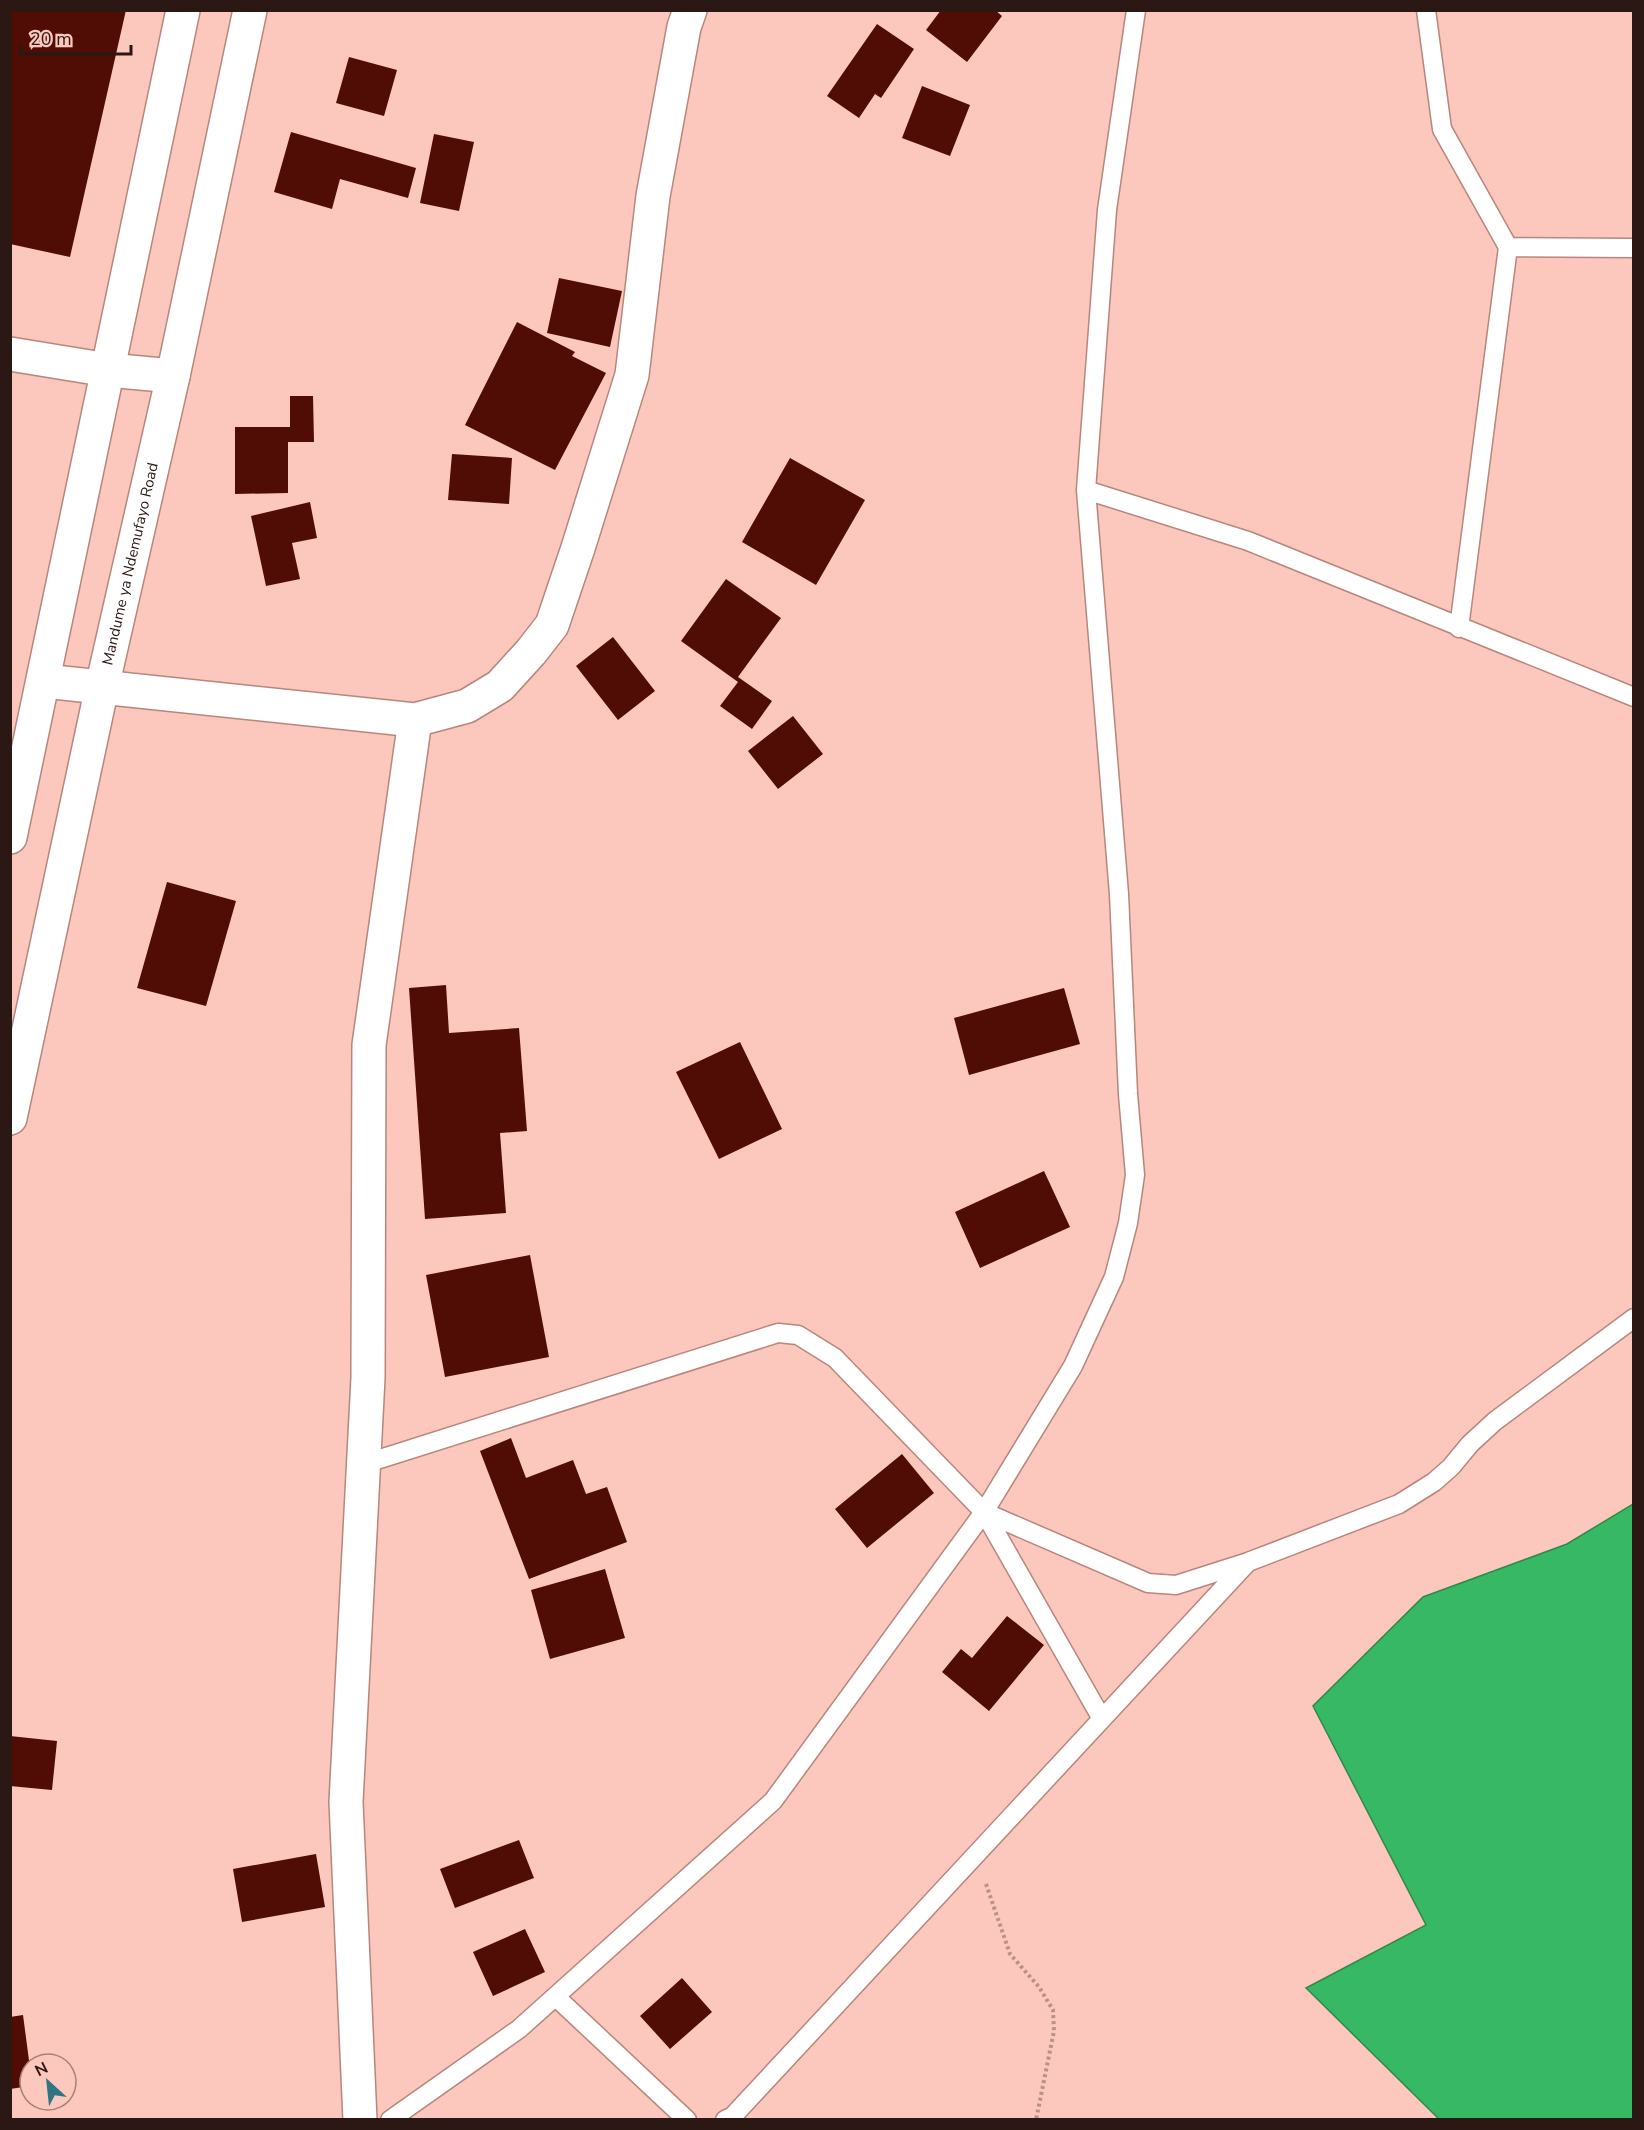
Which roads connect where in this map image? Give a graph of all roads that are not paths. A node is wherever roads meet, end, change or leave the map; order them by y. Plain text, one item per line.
1 (183, 10) edge
2 (250, 10) edge
3 (690, 10) edge
4 (1136, 10) edge
5 (1426, 10) edge
6 (1508, 247) junction
7 (1634, 248) edge
8 (10, 354) edge
9 (108, 370) junction
10 (173, 376) junction
11 (1086, 490) junction
12 (1459, 628) junction
13 (44, 681) junction
14 (102, 687) junction
15 (1634, 697) edge
16 (415, 720) junction
17 (10, 837) edge
18 (10, 1118) edge
19 (1634, 1318) edge
20 (364, 1464) junction
21 (984, 1512) junction
22 (1248, 1562) junction
23 (1102, 1719) junction
24 (556, 1997) junction
25 (360, 2120) edge
26 (390, 2120) edge
27 (687, 2120) edge
28 (724, 2120) edge

1 - 9 street
2 - 10 street, Mandume ya Ndemufayo Road
3 - 16 street
4 - 11 lane
5 - 6 lane
6 - 7 lane
6 - 12 lane
8 - 9 street
9 - 10 street
9 - 13 street
10 - 14 street, Mandume ya Ndemufayo Road
11 - 12 lane
11 - 21 lane
12 - 15 lane
13 - 14 street
13 - 17 street
14 - 16 street
14 - 18 street, Mandume ya Ndemufayo Road
16 - 20 street
19 - 22 lane
20 - 21 lane
20 - 25 street
21 - 22 lane
21 - 23 lane
21 - 24 lane
22 - 23 lane
23 - 28 lane
24 - 26 lane
24 - 27 lane

